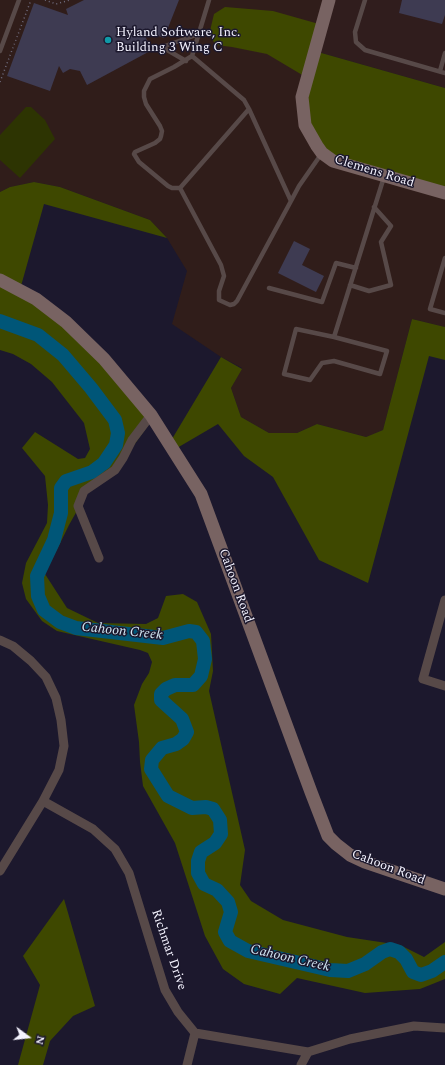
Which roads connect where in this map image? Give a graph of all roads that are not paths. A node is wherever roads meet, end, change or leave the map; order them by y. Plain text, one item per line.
1 (19, 0) edge
2 (210, 0) edge
3 (329, 0) edge
4 (365, 0) edge
5 (198, 34) junction
6 (0, 51) edge
7 (445, 53) edge
8 (192, 56) junction
9 (186, 61) junction
10 (440, 71) junction
11 (445, 73) edge
12 (249, 109) junction
13 (322, 153) junction
14 (384, 176) junction
15 (180, 188) junction
16 (445, 193) edge
17 (291, 201) junction
18 (374, 207) junction
19 (445, 258) edge
20 (356, 268) junction
21 (0, 280) edge
22 (350, 285) junction
23 (269, 288) dead end
24 (445, 313) edge
25 (334, 337) junction
26 (151, 415) junction
27 (99, 558) dead end
28 (445, 600) edge
29 (0, 640) edge
30 (445, 686) edge
31 (43, 801) junction
32 (0, 871) edge
33 (445, 890) edge
34 (445, 1028) edge
35 (195, 1033) junction
36 (308, 1052) junction
37 (187, 1065) edge
38 (301, 1065) edge

1 - 6 lane
2 - 5 lane
3 - 13 street, Clemens Road
4 - 10 lane
5 - 8 lane
5 - 9 lane
7 - 10 lane
8 - 9 lane
8 - 12 lane
9 - 15 lane
10 - 11 lane
12 - 15 lane
12 - 17 lane
13 - 14 street, Clemens Road
13 - 17 lane
14 - 16 street, Clemens Road
14 - 18 lane
15 - 17 lane
18 - 20 lane
18 - 22 lane
19 - 24 lane
20 - 22 lane
20 - 23 lane
21 - 26 street, Cahoon Road
22 - 25 lane
25 - 25 lane
26 - 27 street
26 - 33 street, Cahoon Road
28 - 30 street
29 - 31 street
31 - 32 street
31 - 35 street, Richmar Drive
34 - 36 street
35 - 36 street
35 - 37 street
36 - 38 street

